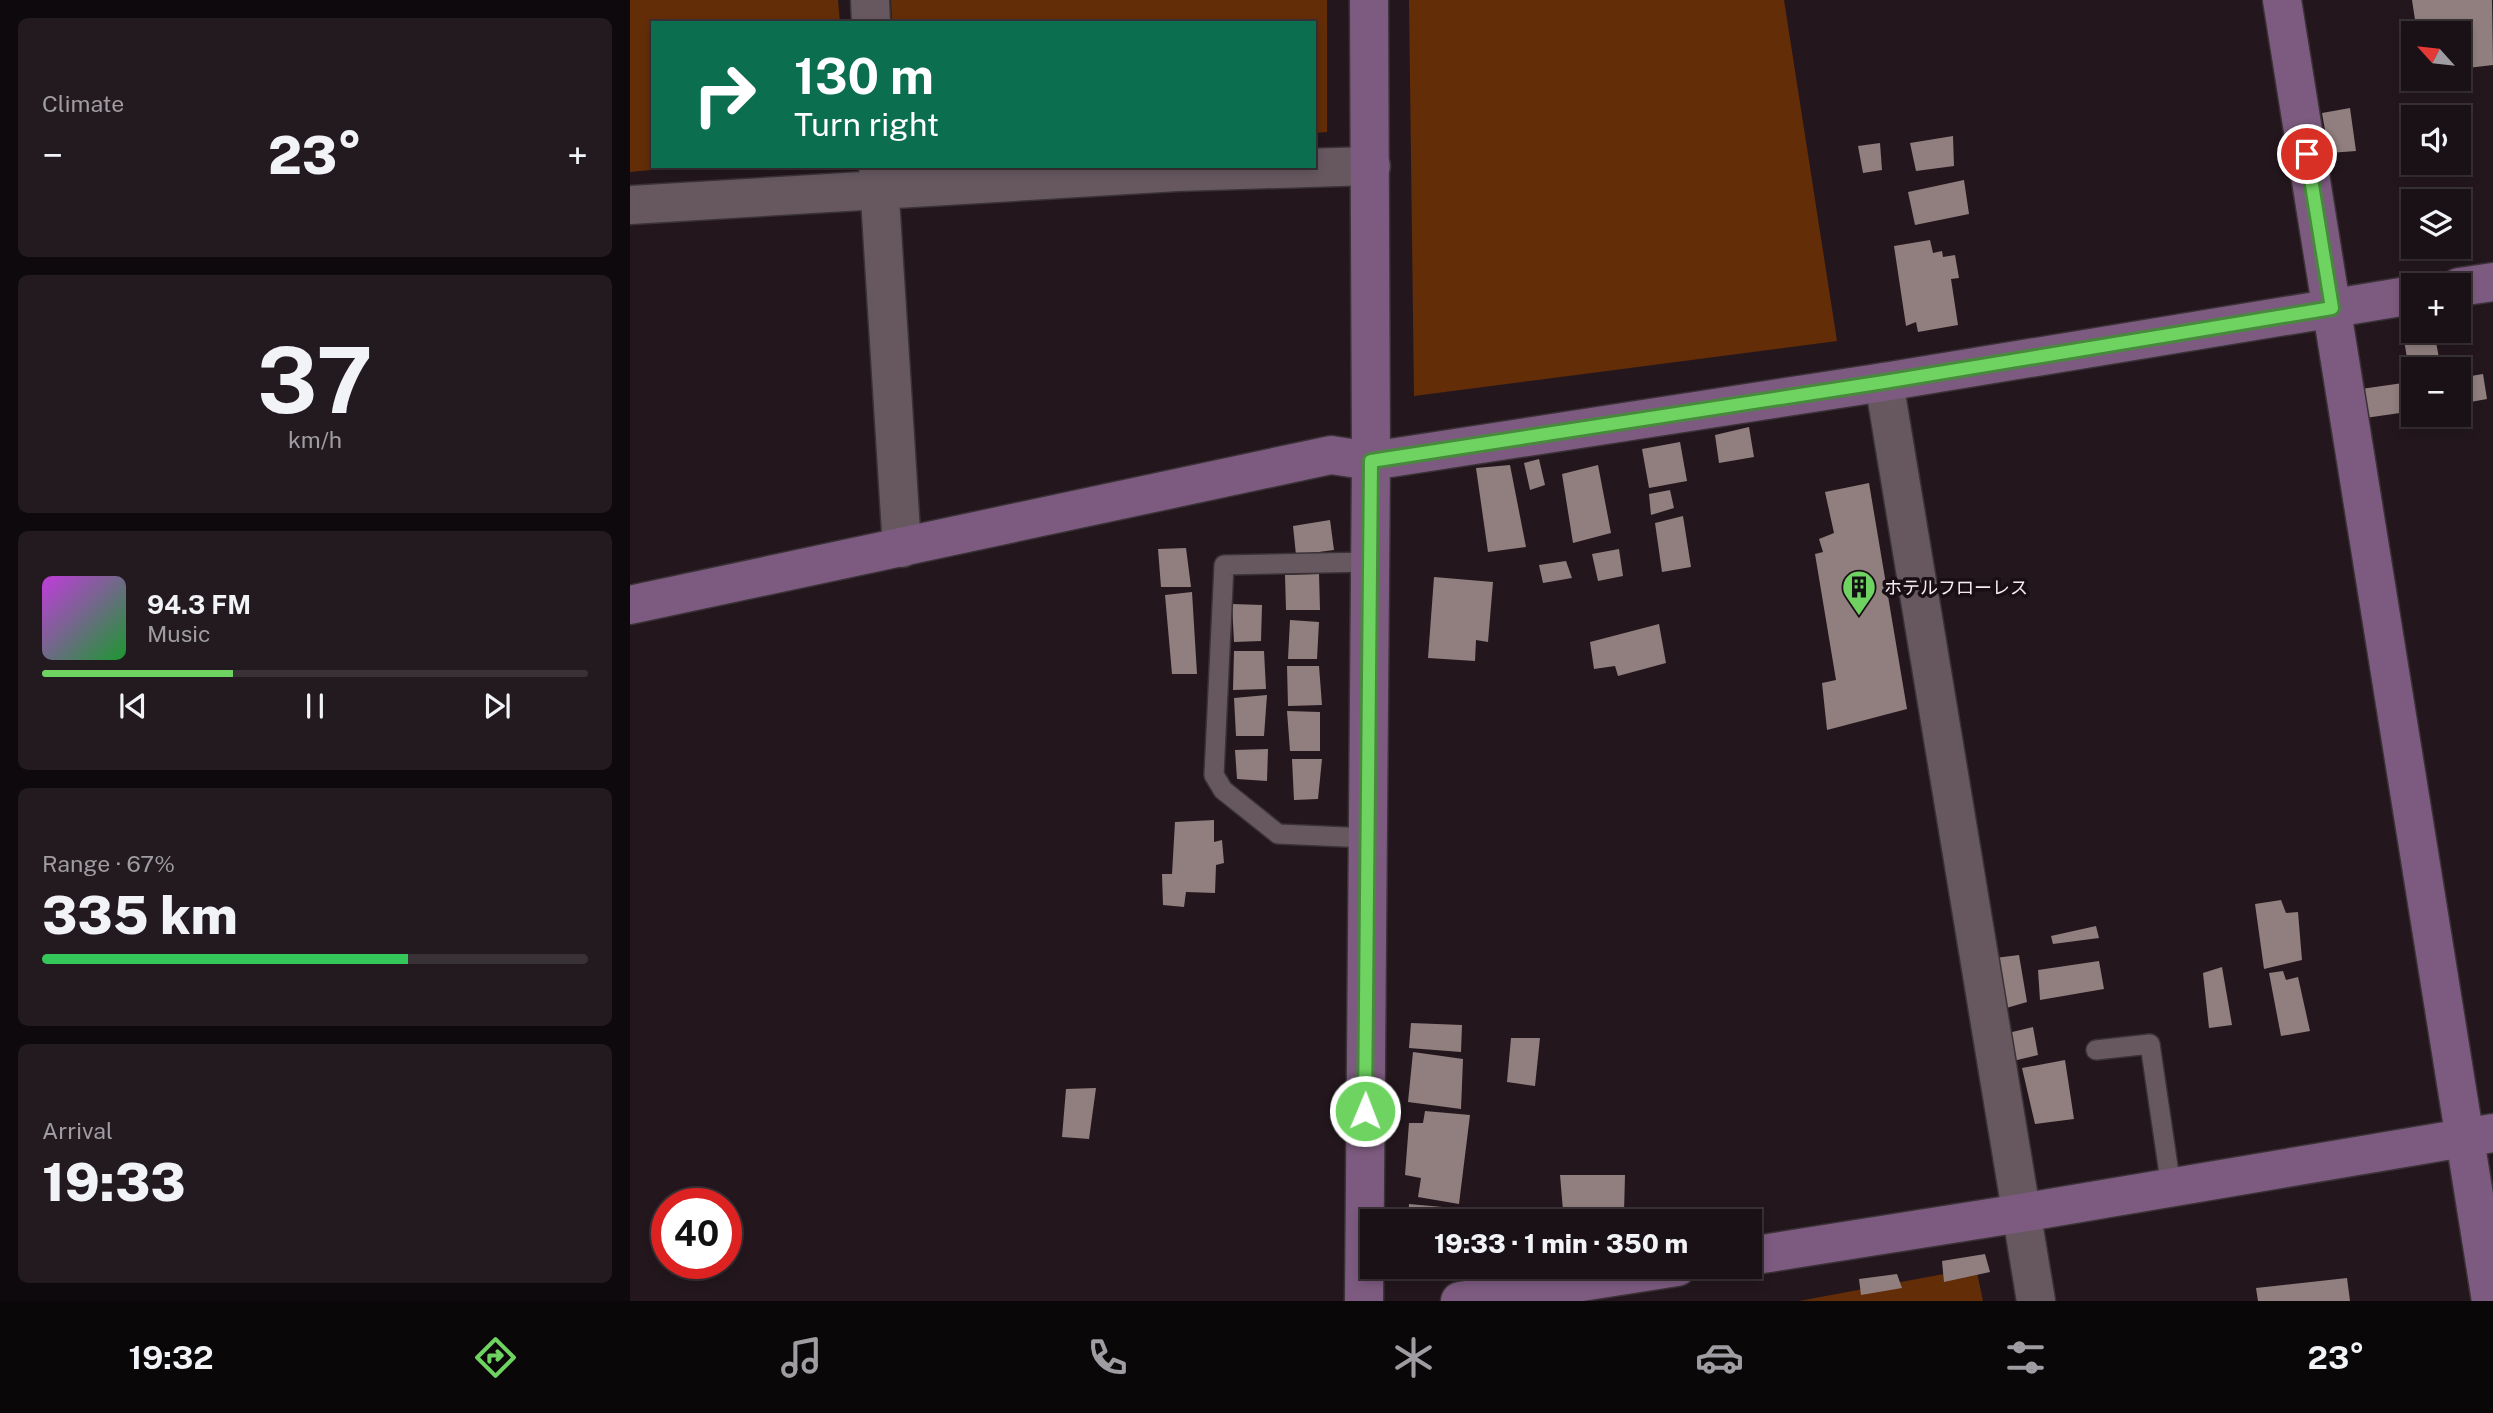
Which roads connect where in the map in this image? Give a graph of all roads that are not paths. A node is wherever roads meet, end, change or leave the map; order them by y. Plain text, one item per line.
1 (870, 0) edge
2 (1369, 0) edge
3 (2282, 0) edge
4 (871, 21) edge
5 (1371, 166) junction
6 (1306, 168) edge
7 (1316, 168) edge
8 (879, 178) edge
9 (630, 205) edge
10 (2493, 282) edge
11 (2471, 285) edge
12 (2401, 297) edge
13 (2332, 308) junction
14 (1884, 382) junction
15 (1371, 461) junction
16 (902, 548) junction
17 (1370, 562) junction
18 (630, 605) edge
19 (1368, 838) junction
20 (2096, 1050) dead end
21 (2479, 1135) edge
22 (2171, 1187) junction
23 (2021, 1213) junction
24 (1762, 1254) edge
25 (1600, 1279) edge
26 (1364, 1301) edge
27 (1460, 1301) edge
28 (2036, 1301) edge
29 (2491, 1301) edge

1 - 4 street
2 - 5 street
3 - 13 street
5 - 7 street
5 - 15 street
6 - 8 street
8 - 9 street
8 - 16 street
10 - 11 street
12 - 13 street
13 - 14 street
13 - 21 street
14 - 15 street
14 - 23 street
15 - 16 street
15 - 17 street
16 - 18 street
17 - 19 street
17 - 19 lane
19 - 26 street
20 - 22 lane
21 - 22 street
21 - 29 street
22 - 23 street
23 - 24 street
23 - 28 street
25 - 27 street

